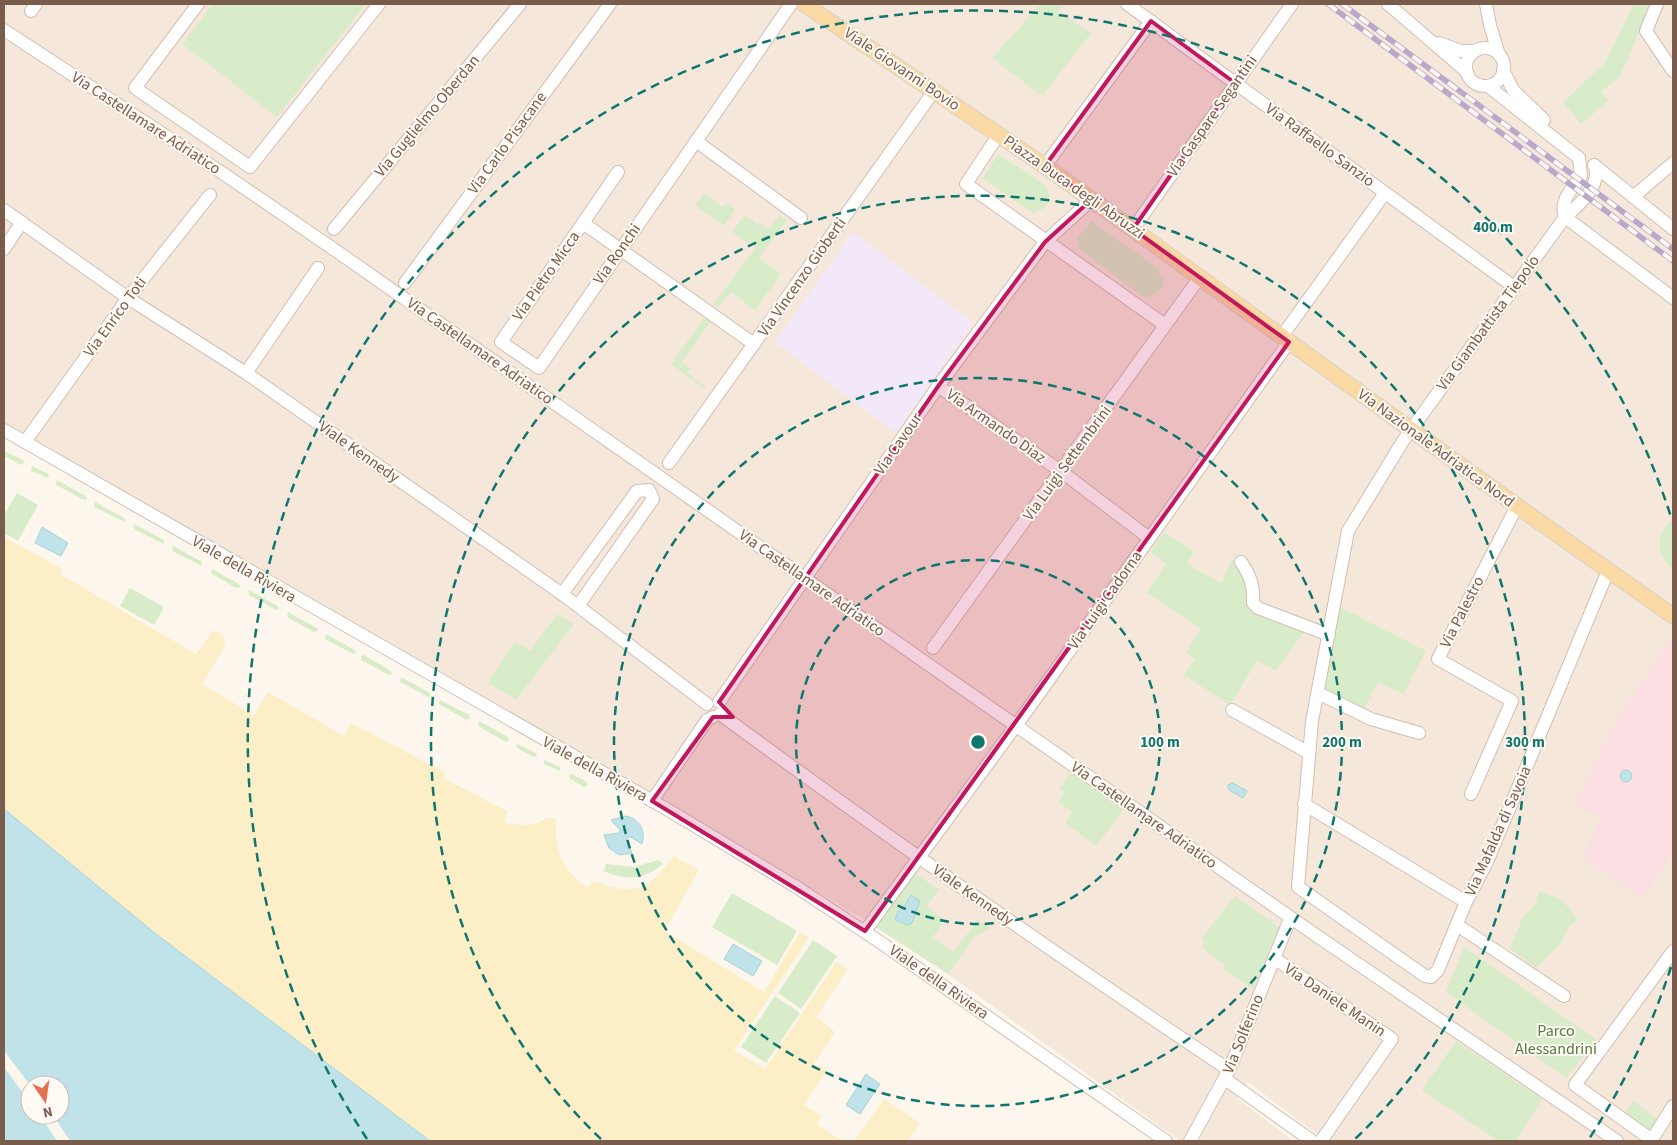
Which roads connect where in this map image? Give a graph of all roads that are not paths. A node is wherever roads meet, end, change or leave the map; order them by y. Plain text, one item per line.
1 (198, 4) edge
2 (379, 4) edge
3 (520, 4) edge
4 (610, 4) edge
5 (791, 4) edge
6 (804, 4) edge
7 (1127, 4) edge
8 (1292, 4) edge
9 (1388, 4) edge
10 (1486, 4) edge
11 (1657, 4) edge
12 (1151, 22) junction
13 (1490, 24) junction
14 (4, 30) edge
15 (1434, 41) junction
16 (1477, 50) junction
17 (1499, 55) junction
18 (1503, 70) junction
19 (1673, 71) edge
20 (1466, 72) junction
21 (1235, 83) junction
22 (1488, 86) junction
23 (934, 91) junction
24 (999, 134) junction
25 (696, 141) junction
26 (1673, 163) edge
27 (1045, 166) junction
28 (1596, 171) junction
29 (618, 172) dead end
30 (1581, 176) junction
31 (1384, 193) junction
32 (210, 195) dead end
33 (1633, 197) junction
34 (1091, 200) junction
35 (4, 210) edge
36 (1565, 217) junction
37 (800, 218) dead end
38 (22, 222) junction
39 (583, 223) junction
40 (334, 229) dead end
41 (1133, 229) junction
42 (1673, 229) edge
43 (1045, 242) junction
44 (4, 249) edge
45 (620, 249) junction
46 (318, 268) dead end
47 (1200, 277) junction
48 (405, 283) dead end
49 (1514, 287) junction
50 (128, 298) junction
51 (1673, 298) edge
52 (1165, 325) junction
53 (1285, 339) junction
54 (754, 344) junction
55 (539, 368) joint
56 (246, 373) junction
57 (938, 386) junction
58 (4, 430) edge
59 (1411, 430) junction
60 (25, 442) junction
61 (669, 462) dead end
62 (1062, 472) junction
63 (1517, 506) junction
64 (1149, 538) junction
65 (1242, 562) dead end
66 (1608, 571) junction
67 (805, 578) junction
68 (562, 594) junction
69 (578, 606) junction
70 (1673, 616) edge
71 (1329, 636) junction
72 (933, 648) dead end
73 (1318, 693) junction
74 (715, 709) junction
75 (1232, 710) dead end
76 (1015, 724) junction
77 (1419, 733) dead end
78 (1309, 753) junction
79 (1471, 794) dead end
80 (652, 801) junction
81 (1304, 804) junction
82 (918, 857) junction
83 (1466, 902) junction
84 (1288, 924) dead end
85 (1457, 925) junction
86 (865, 932) junction
87 (1673, 951) edge
88 (1274, 958) junction
89 (1564, 996) dead end
90 (1227, 1074) junction
91 (1673, 1106) edge
92 (1166, 1141) edge
93 (1190, 1141) edge
94 (1312, 1141) edge
95 (1321, 1141) edge
96 (1617, 1141) edge
97 (1651, 1141) edge

1 - 2 street
3 - 40 street, Via Guglielmo Oberdan
4 - 48 street, Via Carlo Pisacane
5 - 25 street, Via Ronchi
6 - 23 main road, Viale Giovanni Bovio
7 - 12 street, Via Raffaello Sanzio
8 - 21 street, Via Gaspare Segantini
9 - 15 street
10 - 13 street
11 - 19 street
12 - 21 street, Via Raffaello Sanzio
12 - 27 street
13 - 16 street
13 - 17 street
14 - 67 street, Via Castellamare Adriatico
15 - 16 street
15 - 20 street
16 - 17 street
16 - 20 street
17 - 18 street
18 - 22 street
18 - 28 street
20 - 22 street
21 - 31 street, Via Raffaello Sanzio
21 - 41 street, Via Gaspare Segantini
22 - 30 street
23 - 24 main road, Viale Giovanni Bovio
23 - 54 street, Via Vincenzo Gioberti
24 - 27 main road, Piazza Duca degli Abruzzi
24 - 43 street, Piazza Duca degli Abruzzi
25 - 37 street
25 - 45 street, Via Ronchi
26 - 33 street
27 - 34 main road, Piazza Duca degli Abruzzi
28 - 30 street
28 - 33 street
28 - 36 street, Via Giambattista Tiepolo
29 - 39 street, Via Pietro Micca
30 - 36 street
31 - 49 street, Via Raffaello Sanzio
31 - 53 street, Via Luigi Cadorna
32 - 50 street, Via Enrico Toti
33 - 42 street
34 - 41 main road, Piazza Duca degli Abruzzi
34 - 43 street, Via Cavour
35 - 38 street, Viale Kennedy
36 - 49 street, Via Giambattista Tiepolo
36 - 51 street
38 - 44 street
38 - 50 street, Viale Kennedy
39 - 45 street
39 - 55 street, Via Pietro Micca
41 - 47 main road, Piazza Duca degli Abruzzi
43 - 52 street, Piazza Duca degli Abruzzi
43 - 57 street, Via Cavour
45 - 54 street
45 - 55 street, Via Ronchi
46 - 56 street
47 - 52 street, Via Luigi Settembrini
47 - 53 main road, Via Nazionale Adriatica Nord
49 - 59 street, Via Giambattista Tiepolo
50 - 56 street, Viale Kennedy
50 - 60 street, Via Enrico Toti
52 - 62 street, Via Luigi Settembrini
53 - 59 main road, Via Nazionale Adriatica Nord
53 - 64 street, Via Luigi Cadorna
54 - 61 street, Via Vincenzo Gioberti
56 - 68 street, Viale Kennedy
57 - 62 street, Via Armando Diaz
57 - 67 street, Via Cavour
58 - 60 street, Viale della Riviera
59 - 63 main road, Via Nazionale Adriatica Nord
59 - 71 street
60 - 80 street, Viale della Riviera
62 - 64 street, Via Armando Diaz
62 - 72 street, Via Luigi Settembrini
63 - 66 main road, Via Nazionale Adriatica Nord
63 - 79 street, Via Palestro
64 - 76 street, Via Luigi Cadorna
65 - 71 street
66 - 70 main road, Via Nazionale Adriatica Nord
66 - 83 street, Via Mafalda di Savoia
67 - 74 street, Via Cavour
67 - 76 street, Via Castellamare Adriatico
68 - 69 street, Viale Kennedy
68 - 69 street
69 - 74 street, Viale Kennedy
71 - 73 street
73 - 77 street
73 - 78 street
74 - 80 street, Via Cavour
74 - 82 street, Viale Kennedy
75 - 78 street
76 - 82 street, Via Luigi Cadorna
76 - 96 street, Via Castellamare Adriatico
78 - 81 street
80 - 86 street, Viale della Riviera
81 - 83 street
81 - 85 street, Via Mafalda di Savoia
82 - 86 street, Via Luigi Cadorna
82 - 90 street, Viale Kennedy
83 - 85 street, Via Mafalda di Savoia
84 - 88 street, Via Solferino
85 - 89 street
86 - 92 street, Viale della Riviera
87 - 97 street
88 - 90 street, Via Solferino
88 - 95 street, Via Daniele Manin
90 - 93 street, Via Solferino
90 - 94 street, Viale Kennedy
91 - 97 street

